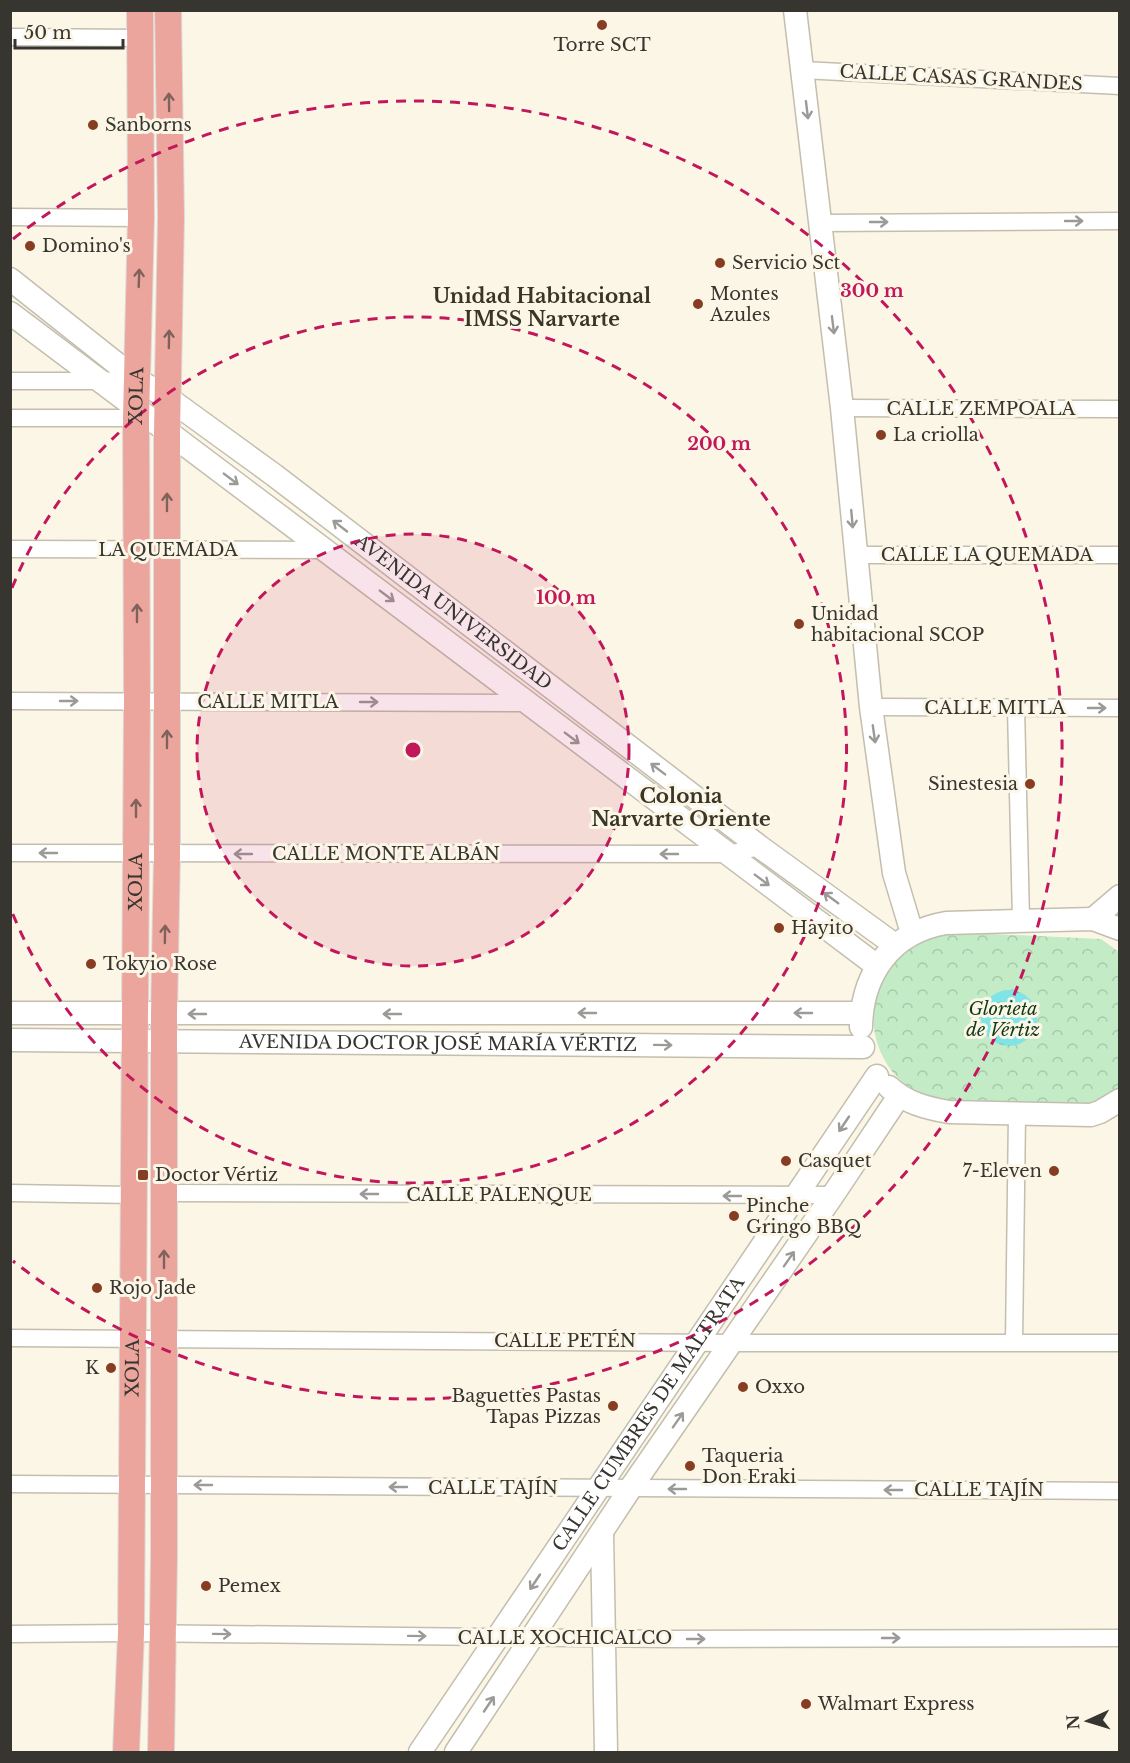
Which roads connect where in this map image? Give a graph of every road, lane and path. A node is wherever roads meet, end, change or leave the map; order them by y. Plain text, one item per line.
1 (140, 10) edge
2 (168, 10) edge
3 (795, 10) edge
4 (10, 37) edge
5 (141, 38) junction
6 (802, 70) junction
7 (1119, 86) edge
8 (10, 217) edge
9 (141, 218) junction
10 (1119, 221) edge
11 (821, 223) junction
12 (10, 279) edge
13 (10, 313) edge
14 (136, 379) junction
15 (10, 381) edge
16 (102, 381) junction
17 (168, 398) junction
18 (842, 408) junction
19 (1119, 410) edge
20 (136, 413) junction
21 (10, 418) edge
22 (167, 432) junction
23 (274, 475) junction
24 (257, 499) junction
25 (10, 549) edge
26 (137, 550) junction
27 (167, 550) junction
28 (326, 550) junction
29 (855, 555) junction
30 (1119, 555) edge
31 (10, 701) edge
32 (137, 701) junction
33 (167, 701) junction
34 (526, 703) junction
35 (871, 707) junction
36 (1016, 708) junction
37 (1119, 708) edge
38 (623, 742) junction
39 (605, 763) junction
40 (760, 847) junction
41 (10, 853) edge
42 (136, 854) junction
43 (167, 854) junction
44 (728, 854) junction
45 (1119, 896) edge
46 (1093, 919) junction
47 (1020, 920) junction
48 (1119, 929) edge
49 (904, 939) junction
50 (877, 966) junction
51 (10, 1013) edge
52 (861, 1013) junction
53 (135, 1014) junction
54 (164, 1014) junction
55 (10, 1040) edge
56 (134, 1040) junction
57 (164, 1041) junction
58 (863, 1047) junction
59 (877, 1076) junction
60 (899, 1096) junction
61 (1117, 1105) edge
62 (1017, 1114) junction
63 (10, 1193) edge
64 (165, 1193) junction
65 (133, 1195) junction
66 (833, 1195) junction
67 (795, 1196) junction
68 (10, 1338) edge
69 (132, 1338) junction
70 (164, 1338) junction
71 (696, 1342) junction
72 (1014, 1342) junction
73 (731, 1343) junction
74 (1119, 1343) edge
75 (10, 1484) edge
76 (131, 1484) junction
77 (164, 1485) junction
78 (599, 1489) junction
79 (630, 1489) junction
80 (1119, 1491) edge
81 (602, 1533) junction
82 (130, 1633) junction
83 (10, 1634) edge
84 (163, 1634) junction
85 (498, 1637) junction
86 (533, 1638) junction
87 (603, 1638) junction
88 (1119, 1638) edge
89 (126, 1752) edge
90 (161, 1752) edge
91 (420, 1752) edge
92 (456, 1752) edge
93 (606, 1752) edge

1 - 5 main road, XOLA
17 -> 2 main road, XOLA
3 - 6 main road
4 - 5 street
5 - 9 main road, XOLA
6 - 7 street, CALLE CASAS GRANDES
6 -> 11 main road
8 - 9 street
14 -> 9 main road, XOLA
11 -> 10 street
11 -> 18 main road
12 - 14 main road, AVENIDA UNIVERSIDAD
13 - 16 main road, AVENIDA UNIVERSIDAD
14 - 16 street
14 - 17 main road, AVENIDA UNIVERSIDAD
14 - 20 main road, XOLA
15 - 16 street
16 - 20 main road, AVENIDA UNIVERSIDAD
17 - 22 main road, XOLA
17 - 23 main road, AVENIDA UNIVERSIDAD
18 - 19 street, CALLE ZEMPOALA
18 -> 29 main road
20 - 21 street
20 - 22 main road, AVENIDA UNIVERSIDAD
20 - 26 main road, XOLA
22 -> 24 main road, AVENIDA UNIVERSIDAD
27 -> 22 main road, XOLA
23 - 24 main road
38 -> 23 main road, AVENIDA UNIVERSIDAD
24 - 28 main road, AVENIDA UNIVERSIDAD
25 - 26 street, LA QUEMADA
26 - 27 street, LA QUEMADA
32 -> 26 main road, XOLA
27 - 28 street, LA QUEMADA
27 - 33 main road, XOLA
28 -> 34 main road, AVENIDA UNIVERSIDAD
29 - 30 street, CALLE LA QUEMADA
29 - 35 main road
31 -> 32 street, CALLE MITLA
32 - 33 street, CALLE MITLA
42 -> 32 main road, XOLA
33 -> 34 street, CALLE MITLA
43 -> 33 main road, XOLA
34 -> 39 main road, AVENIDA UNIVERSIDAD
35 - 36 street, CALLE MITLA
35 -> 49 main road
36 -> 37 street, CALLE MITLA
36 - 47 street
38 - 39 main road
40 -> 38 main road, AVENIDA UNIVERSIDAD
39 - 44 main road, AVENIDA UNIVERSIDAD
40 - 44 street, CALLE MONTE ALBÁN
49 -> 40 main road, AVENIDA UNIVERSIDAD
42 -> 41 street, CALLE MONTE ALBÁN
42 - 43 street, CALLE MONTE ALBÁN
42 - 53 main road, XOLA
44 -> 43 street, CALLE MONTE ALBÁN
54 -> 43 main road, XOLA
44 -> 50 main road, AVENIDA UNIVERSIDAD
45 - 46 main road
46 - 47 main road
46 - 48 main road
47 - 49 main road
49 - 50 main road
50 - 52 main road
51 - 53 main road, AVENIDA DOCTOR JOSÉ MARÍA VÉRTIZ
52 -> 54 main road, AVENIDA DOCTOR JOSÉ MARÍA VÉRTIZ
52 - 58 main road
53 - 54 main road, AVENIDA DOCTOR JOSÉ MARÍA VÉRTIZ
53 - 56 main road, XOLA
54 - 57 main road, XOLA
55 - 56 main road, AVENIDA DOCTOR JOSÉ MARÍA VÉRTIZ
56 - 57 main road, AVENIDA DOCTOR JOSÉ MARÍA VÉRTIZ
56 - 65 main road, XOLA
57 -> 58 main road, AVENIDA DOCTOR JOSÉ MARÍA VÉRTIZ
57 - 64 main road, XOLA
58 - 59 main road
59 - 60 main road
59 -> 67 main road, CALLE CUMBRES DE MALTRATA
60 - 62 main road
60 - 66 main road, CALLE CUMBRES DE MALTRATA
61 - 62 main road
62 - 72 street
63 - 65 street
67 -> 64 street, CALLE PALENQUE
70 -> 64 main road, XOLA
65 - 69 main road, XOLA
66 - 67 street, CALLE PALENQUE
73 -> 66 main road, CALLE CUMBRES DE MALTRATA
67 - 71 main road, CALLE CUMBRES DE MALTRATA
68 - 69 street, CALLE PETÉN
69 - 70 street, CALLE PETÉN
69 - 76 main road, XOLA
70 - 71 street, CALLE PETÉN
70 - 77 main road, XOLA
71 - 73 street, CALLE PETÉN
71 - 78 main road, CALLE CUMBRES DE MALTRATA
72 - 73 street, CALLE PETÉN
72 - 74 street, CALLE PETÉN
79 -> 73 main road, CALLE CUMBRES DE MALTRATA
75 - 76 street, CALLE TAJÍN
76 - 77 street, CALLE TAJÍN
76 - 82 main road, XOLA
78 -> 77 street, CALLE TAJÍN
77 - 84 main road, XOLA
78 - 79 street, CALLE TAJÍN
78 -> 85 main road, CALLE CUMBRES DE MALTRATA
80 -> 79 street, CALLE TAJÍN
79 - 81 main road, CALLE CUMBRES DE MALTRATA
81 - 86 main road, CALLE CUMBRES DE MALTRATA
81 - 87 main road
82 - 83 street, CALLE XOCHICALCO
82 - 84 street, CALLE XOCHICALCO
82 - 89 main road, XOLA
84 -> 85 street, CALLE XOCHICALCO
84 - 90 main road, XOLA
85 - 86 street, CALLE XOCHICALCO
85 - 91 main road, CALLE CUMBRES DE MALTRATA
86 - 87 street, CALLE XOCHICALCO
92 -> 86 main road, CALLE CUMBRES DE MALTRATA
87 -> 88 street, CALLE XOCHICALCO
87 - 93 main road

